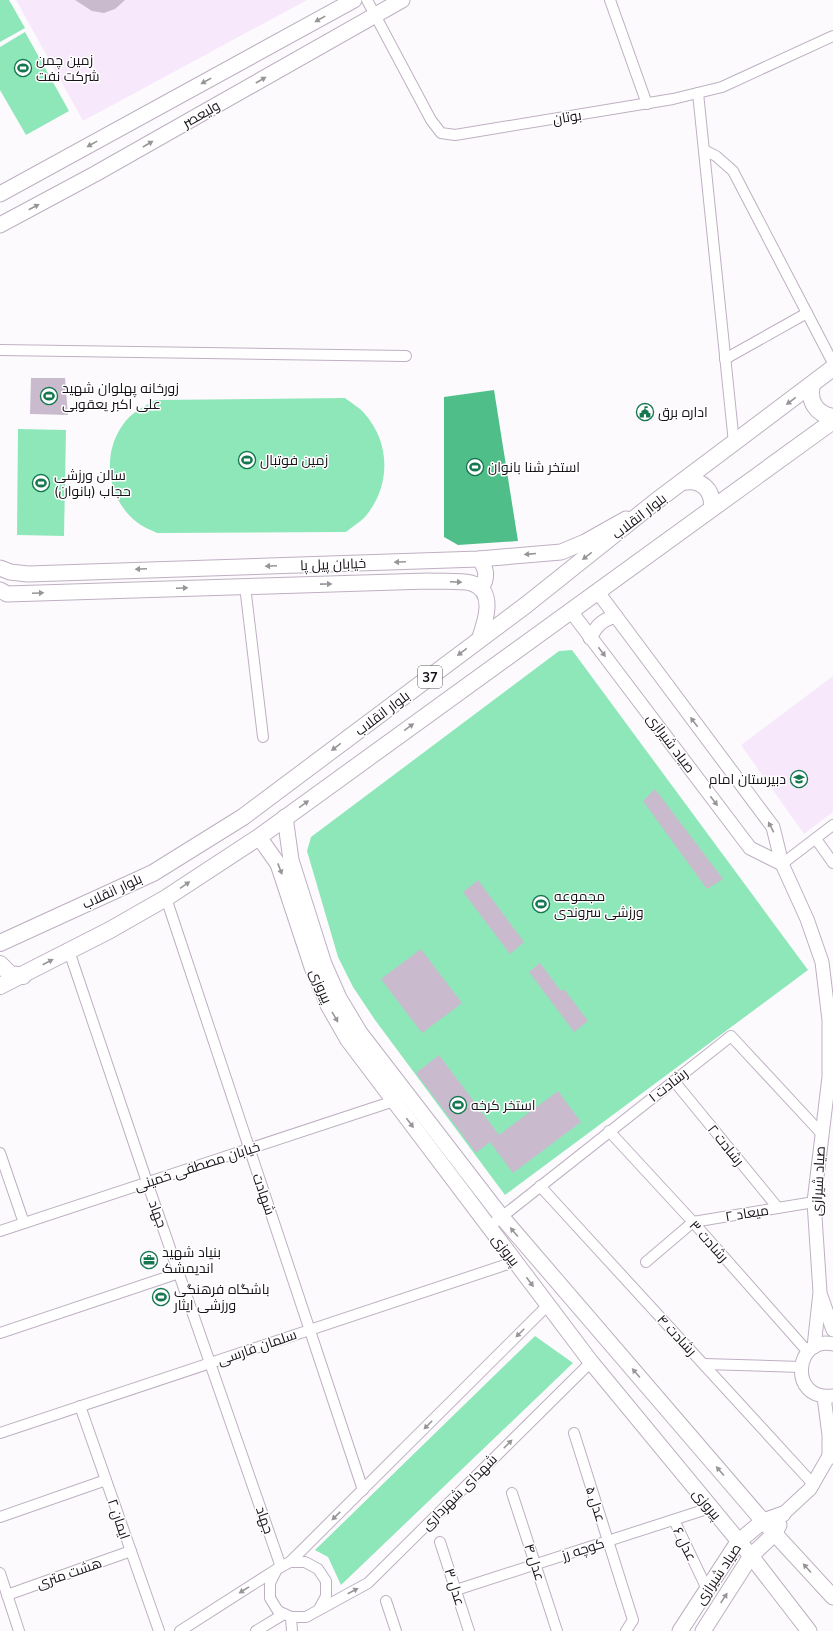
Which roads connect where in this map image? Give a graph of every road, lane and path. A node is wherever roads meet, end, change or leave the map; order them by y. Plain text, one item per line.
1 (354, 0) edge
2 (367, 0) edge
3 (402, 0) edge
4 (610, 0) edge
5 (374, 16) junction
6 (833, 36) edge
7 (698, 93) junction
8 (647, 104) junction
9 (704, 150) junction
10 (0, 194) edge
11 (0, 225) edge
12 (807, 313) junction
13 (0, 350) edge
14 (406, 356) dead end
15 (725, 358) junction
16 (833, 363) edge
17 (833, 368) edge
18 (812, 385) junction
19 (833, 417) edge
20 (833, 421) edge
21 (734, 443) junction
22 (683, 482) junction
23 (655, 502) junction
24 (712, 507) junction
25 (479, 559) junction
26 (0, 567) edge
27 (245, 586) junction
28 (481, 588) junction
29 (597, 591) junction
30 (2, 595) edge
31 (570, 610) junction
32 (616, 616) junction
33 (590, 638) junction
34 (479, 640) junction
35 (263, 737) dead end
36 (285, 817) junction
37 (833, 825) edge
38 (259, 836) junction
39 (816, 838) junction
40 (833, 863) edge
41 (782, 864) junction
42 (166, 898) junction
43 (1, 944) edge
44 (69, 951) junction
45 (0, 964) edge
46 (23, 976) junction
47 (0, 986) edge
48 (831, 1078) edge
49 (674, 1081) junction
50 (394, 1101) junction
51 (609, 1132) junction
52 (821, 1133) junction
53 (249, 1149) junction
54 (0, 1153) edge
55 (147, 1182) junction
56 (540, 1186) junction
57 (814, 1202) junction
58 (778, 1208) junction
59 (501, 1216) junction
60 (693, 1222) junction
61 (24, 1223) junction
62 (489, 1228) junction
63 (0, 1231) edge
64 (514, 1262) junction
65 (646, 1262) dead end
66 (179, 1273) junction
67 (820, 1292) junction
68 (548, 1305) junction
69 (310, 1330) junction
70 (833, 1330) edge
71 (0, 1333) edge
72 (833, 1344) edge
73 (811, 1349) junction
74 (591, 1362) junction
75 (210, 1363) junction
76 (704, 1364) junction
77 (801, 1367) junction
78 (828, 1397) edge
79 (80, 1406) junction
80 (0, 1433) edge
81 (574, 1433) dead end
82 (831, 1453) edge
83 (106, 1480) junction
84 (814, 1485) junction
85 (363, 1490) junction
86 (512, 1493) dead end
87 (710, 1508) junction
88 (783, 1514) junction
89 (0, 1517) edge
90 (674, 1520) junction
91 (763, 1520) junction
92 (775, 1533) junction
93 (608, 1541) junction
94 (440, 1542) dead end
95 (738, 1542) junction
96 (131, 1551) junction
97 (751, 1556) junction
98 (535, 1565) junction
99 (283, 1566) junction
100 (0, 1573) edge
101 (707, 1589) junction
102 (456, 1590) junction
103 (7, 1595) junction
104 (833, 1597) edge
105 (386, 1601) dead end
106 (319, 1610) junction
107 (288, 1616) junction
108 (19, 1631) edge
109 (159, 1631) edge
110 (180, 1631) edge
111 (256, 1631) edge
112 (292, 1631) edge
113 (396, 1631) edge
114 (469, 1631) edge
115 (557, 1631) edge
116 (626, 1631) edge
117 (680, 1631) edge
118 (703, 1631) edge
119 (809, 1631) edge

1 -> 10 main road, ولیعصر
2 - 5 street, بوتان
3 - 5 main road, ولیعصر
4 - 8 street
5 - 8 street, بوتان
11 -> 5 main road, ولیعصر
6 - 7 street, بوتان
7 - 8 street, بوتان
7 - 9 street
9 - 12 street
9 - 15 street
12 - 15 street
12 - 16 street
13 - 14 street
15 - 21 street
17 - 18 main road, بلوار انقلاب / 37
18 - 19 main road
18 -> 21 main road, بلوار انقلاب / 37
20 - 24 main road, بلوار انقلاب / 37
21 - 22 main road, بلوار انقلاب / 37
22 - 23 main road, بلوار انقلاب / 37
22 - 24 main road
23 -> 25 main road, خیابان پیل پا
23 -> 34 main road, بلوار انقلاب / 37
24 - 29 main road, بلوار انقلاب / 37
25 -> 26 main road, خیابان پیل پا
25 - 28 main road
26 - 30 main road
27 -> 28 main road, خیابان پیل پا
30 -> 27 main road, خیابان پیل پا
27 - 35 street
28 - 34 main road
29 - 31 main road, بلوار انقلاب / 37
29 - 32 street, صیاد شیرازی
31 - 33 street, صیاد شیرازی
36 -> 31 main road, بلوار انقلاب / 37
32 - 33 street
41 -> 32 street, صیاد شیرازی
33 -> 41 street, صیاد شیرازی
34 -> 43 main road, بلوار انقلاب / 37
36 - 38 main road, بلوار انقلاب / 37
36 - 59 main road, پیروزی
37 - 39 street
42 -> 38 main road, بلوار انقلاب / 37
38 -> 50 main road, پیروزی
39 - 40 street
39 - 41 street
41 - 48 street, صیاد شیرازی
42 - 44 main road, بلوار انقلاب / 37
42 - 53 street, شهادت
46 -> 44 main road, بلوار انقلاب / 37
44 - 55 street, جهاد
45 - 46 main road
46 - 47 main road, بلوار انقلاب / 37
48 - 52 street, صیاد شیرازی
49 - 51 street, رشادت ۱
49 - 52 street, رشادت ۱
49 - 58 street, رشادت ۲
50 - 53 street, خیابان مصطفی خمینی
50 -> 62 main road, پیروزی
51 - 56 street, رشادت ۱
51 - 60 street, رشادت ۳
52 - 57 street, صیاد شیرازی
53 - 55 street, خیابان مصطفی خمینی
53 - 69 street, شهادت
54 - 61 street
55 - 61 street, خیابان مصطفی خمینی
55 - 66 street, جهاد
56 - 59 street, رشادت ۱
56 - 76 street, رشادت ۴
57 - 58 street, میعاد ۲
57 - 67 street, صیاد شیرازی
58 - 60 street, میعاد ۲
59 - 62 street, رشادت ۱
91 -> 59 main road, پیروزی
60 - 65 street
60 - 73 street, رشادت ۳
61 - 63 street, خیابان مصطفی خمینی
62 - 64 main road, پیروزی
64 -> 68 main road, پیروزی
64 - 69 street, سلمان فارسی
66 - 71 street
66 - 75 street, جهاد
67 - 70 street
67 - 73 street
68 - 74 main road, پیروزی
68 -> 85 street
69 - 75 street, سلمان فارسی
69 - 85 street, شهادت
72 - 73 street
73 - 77 street
74 - 87 main road, پیروزی
106 -> 74 street, شهدای شهرداری
75 - 79 street, سلمان فارسی
75 - 99 street, جهاد
76 - 77 street
76 - 84 street, رشادت ۴
77 - 78 street
78 - 82 street
79 - 80 street, سلمان فارسی
79 - 83 street, ایمان ۲
81 - 93 street, عدل ۵
82 - 84 street, صیاد شیرازی
83 - 89 street
83 - 96 street, ایمان ۲
84 - 88 street, صیاد شیرازی
85 -> 99 street
86 - 98 street, عدل ۴
87 - 90 street, کوچه رز
87 - 95 main road, پیروزی
88 - 91 main road, صیاد شیرازی
88 - 92 main road, صیاد شیرازی
90 - 93 street, کوچه رز
90 - 101 street, عدل ۶
91 - 92 main road, پیروزی
91 - 95 main road, صیاد شیرازی
92 - 97 main road, صیاد شیرازی
104 -> 92 main road, پیروزی
93 - 98 street, کوچه رز
93 - 116 street, عدل ۵
94 - 102 street, عدل ۳
95 - 97 main road, پیروزی
95 - 101 main road, صیاد شیرازی
96 - 103 street, هشت متری
96 - 109 street, ایمان ۲
118 -> 97 main road, صیاد شیرازی
97 - 119 main road, پیروزی
98 - 102 street, کوچه رز
98 - 115 street, عدل ۴
99 - 106 street
99 - 107 street
99 -> 110 street
100 - 103 street
101 - 117 main road, صیاد شیرازی
102 - 114 street, عدل ۳
103 - 108 street
105 - 113 street
106 - 107 street
107 - 111 street
107 - 112 street

